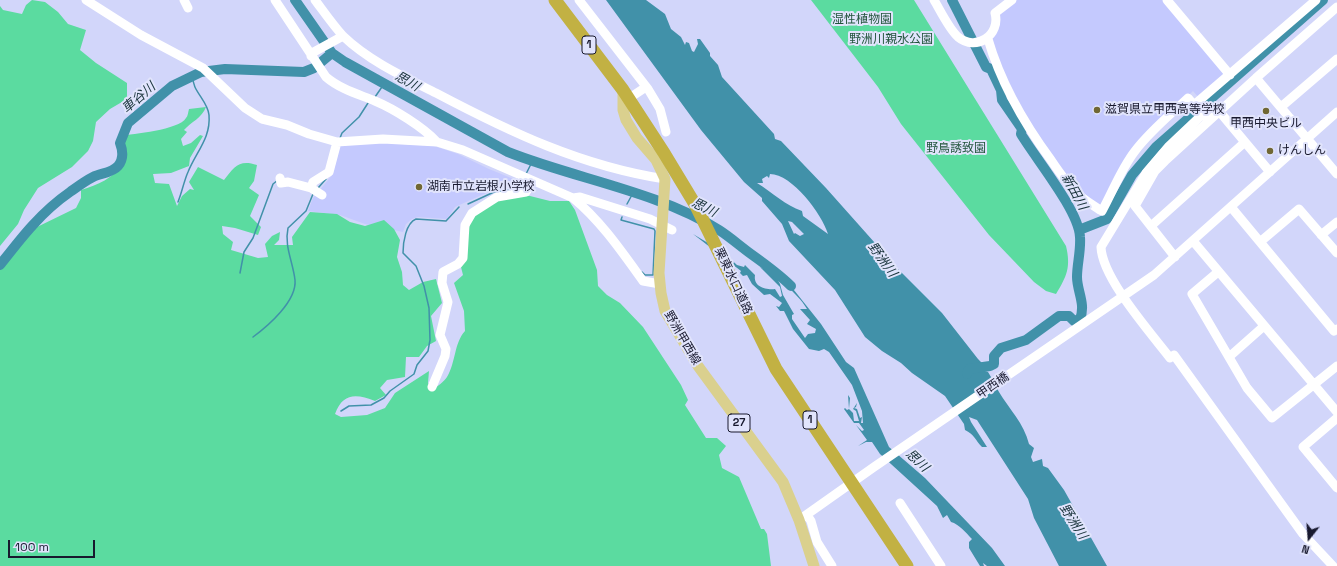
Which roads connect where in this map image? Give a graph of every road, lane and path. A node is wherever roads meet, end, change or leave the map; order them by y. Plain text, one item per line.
1 (86, 0) edge
2 (275, 0) edge
3 (315, 0) edge
4 (555, 0) edge
5 (579, 0) edge
6 (934, 0) edge
7 (1012, 0) edge
8 (1167, 0) edge
9 (1316, 0) edge
10 (1337, 7) edge
11 (342, 36) junction
12 (988, 39) junction
13 (312, 55) junction
14 (1337, 59) edge
15 (1230, 75) junction
16 (1256, 78) junction
17 (646, 86) junction
18 (626, 94) junction
19 (1281, 107) junction
20 (1200, 111) junction
21 (1219, 111) junction
22 (1337, 112) edge
23 (666, 132) dead end
24 (1308, 138) junction
25 (337, 142) junction
26 (437, 142) junction
27 (1245, 142) junction
28 (1270, 172) junction
29 (1337, 174) edge
30 (280, 180) dead end
31 (665, 180) junction
32 (532, 181) junction
33 (574, 198) junction
34 (1231, 207) junction
35 (1337, 222) edge
36 (666, 226) junction
37 (1151, 226) junction
38 (1321, 235) junction
39 (1193, 242) junction
40 (1260, 242) junction
41 (1337, 253) edge
42 (1175, 256) junction
43 (1218, 272) junction
44 (660, 284) junction
45 (1124, 296) junction
46 (1264, 326) junction
47 (1337, 329) edge
48 (1229, 357) junction
49 (1337, 366) edge
50 (1313, 385) junction
51 (432, 387) dead end
52 (1337, 412) edge
53 (1337, 418) edge
54 (852, 482) junction
55 (1337, 488) edge
56 (900, 503) dead end
57 (803, 517) junction
58 (812, 543) junction
59 (814, 566) edge
60 (832, 566) edge
61 (907, 566) edge
62 (941, 566) edge
63 (1333, 566) edge

1 - 25 street
2 - 13 street
3 - 11 street
4 - 18 highway, 栗東水口道路 / 1
5 - 17 street
6 - 12 street
7 - 12 street
8 - 15 street
9 - 15 street
10 - 16 street
11 - 13 street
11 - 31 street
12 - 20 street
13 - 26 street
14 - 19 street
15 - 20 street
16 - 19 street
16 - 21 street
17 - 18 street
17 - 23 street
18 - 31 main road, 野洲甲西線 / 27
18 - 54 highway, 栗東水口道路 / 1
19 - 24 street
20 - 45 street
21 - 27 street
21 - 37 street
22 - 24 street, 甲西橋
24 - 28 street, 甲西橋
24 - 29 street
25 - 26 street
25 - 30 street
26 - 32 street
27 - 28 street
27 - 37 street
28 - 34 street, 甲西橋
31 - 36 main road, 野洲甲西線 / 27
32 - 33 street
32 - 51 street
33 - 36 street
33 - 44 street
34 - 39 street, 甲西橋
34 - 40 street
35 - 38 street
36 - 44 main road, 野洲甲西線 / 27
37 - 42 street
38 - 40 street
38 - 41 street
39 - 42 street, 甲西橋
39 - 43 street
40 - 47 street
42 - 45 street, 甲西橋
43 - 46 street
43 - 48 street
44 - 57 main road, 野洲甲西線 / 27
45 - 54 street, 甲西橋
45 - 63 street
46 - 48 street
46 - 50 street
48 - 50 street
49 - 50 street
50 - 52 street
53 - 55 street
54 - 57 street, 甲西橋
54 - 61 highway, 栗東水口道路 / 1
56 - 62 street
57 - 58 main road, 野洲甲西線 / 27
58 - 59 main road, 野洲甲西線 / 27
58 - 60 street

